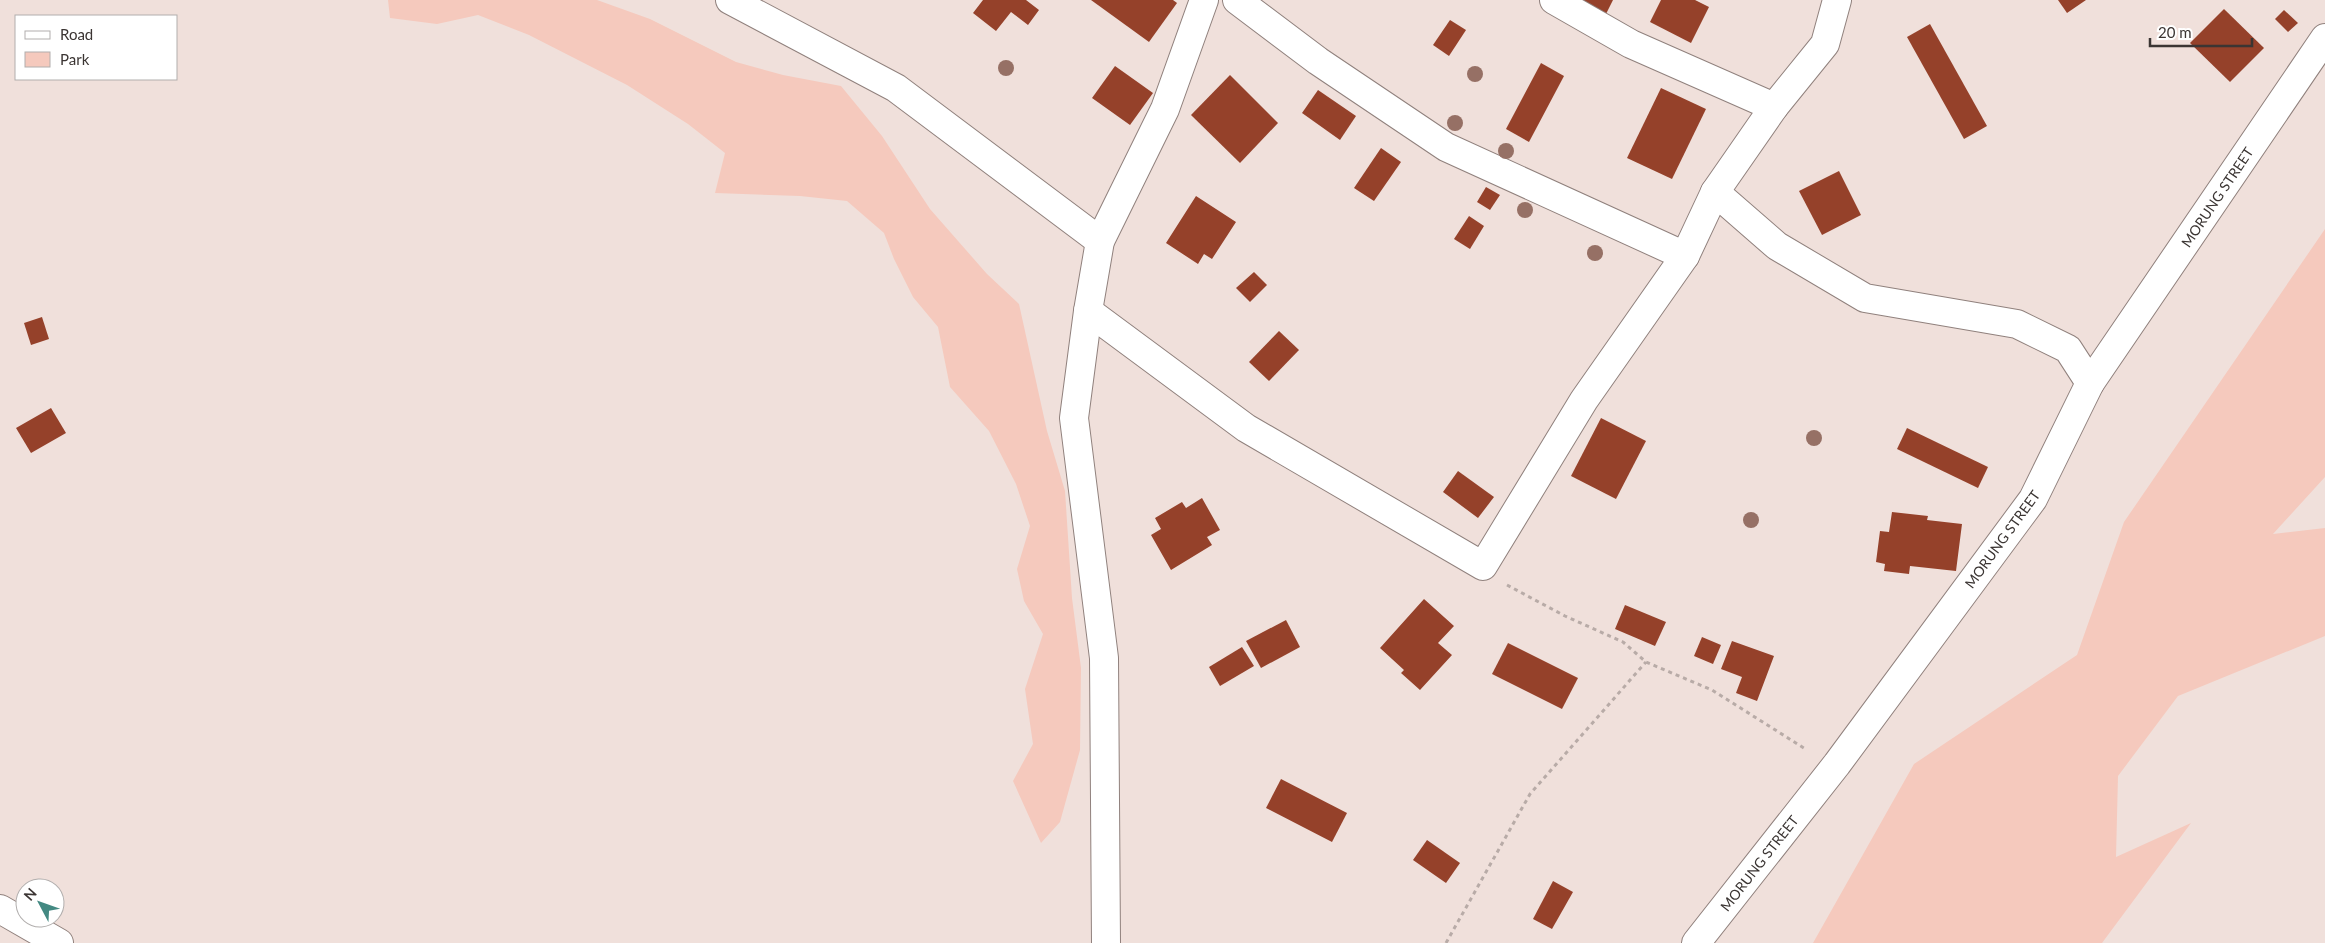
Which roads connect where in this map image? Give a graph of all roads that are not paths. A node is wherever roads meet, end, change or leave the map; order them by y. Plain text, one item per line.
1 (730, 0) edge
2 (1204, 0) edge
3 (1237, 0) edge
4 (1554, 0) edge
5 (1837, 0) edge
6 (2325, 38) edge
7 (1774, 107) junction
8 (1715, 192) junction
9 (1100, 241) junction
10 (1684, 256) junction
11 (1088, 311) junction
12 (2090, 383) junction
13 (0, 909) edge
14 (59, 943) edge
15 (1106, 943) edge
16 (1696, 943) edge

1 - 9 street
2 - 9 street
3 - 10 street
4 - 7 street
5 - 7 street
6 - 12 street, MORUNG STREET
7 - 8 street
8 - 10 street
8 - 12 street
9 - 11 street
10 - 11 street
11 - 15 street
12 - 16 street, MORUNG STREET
13 - 14 street

